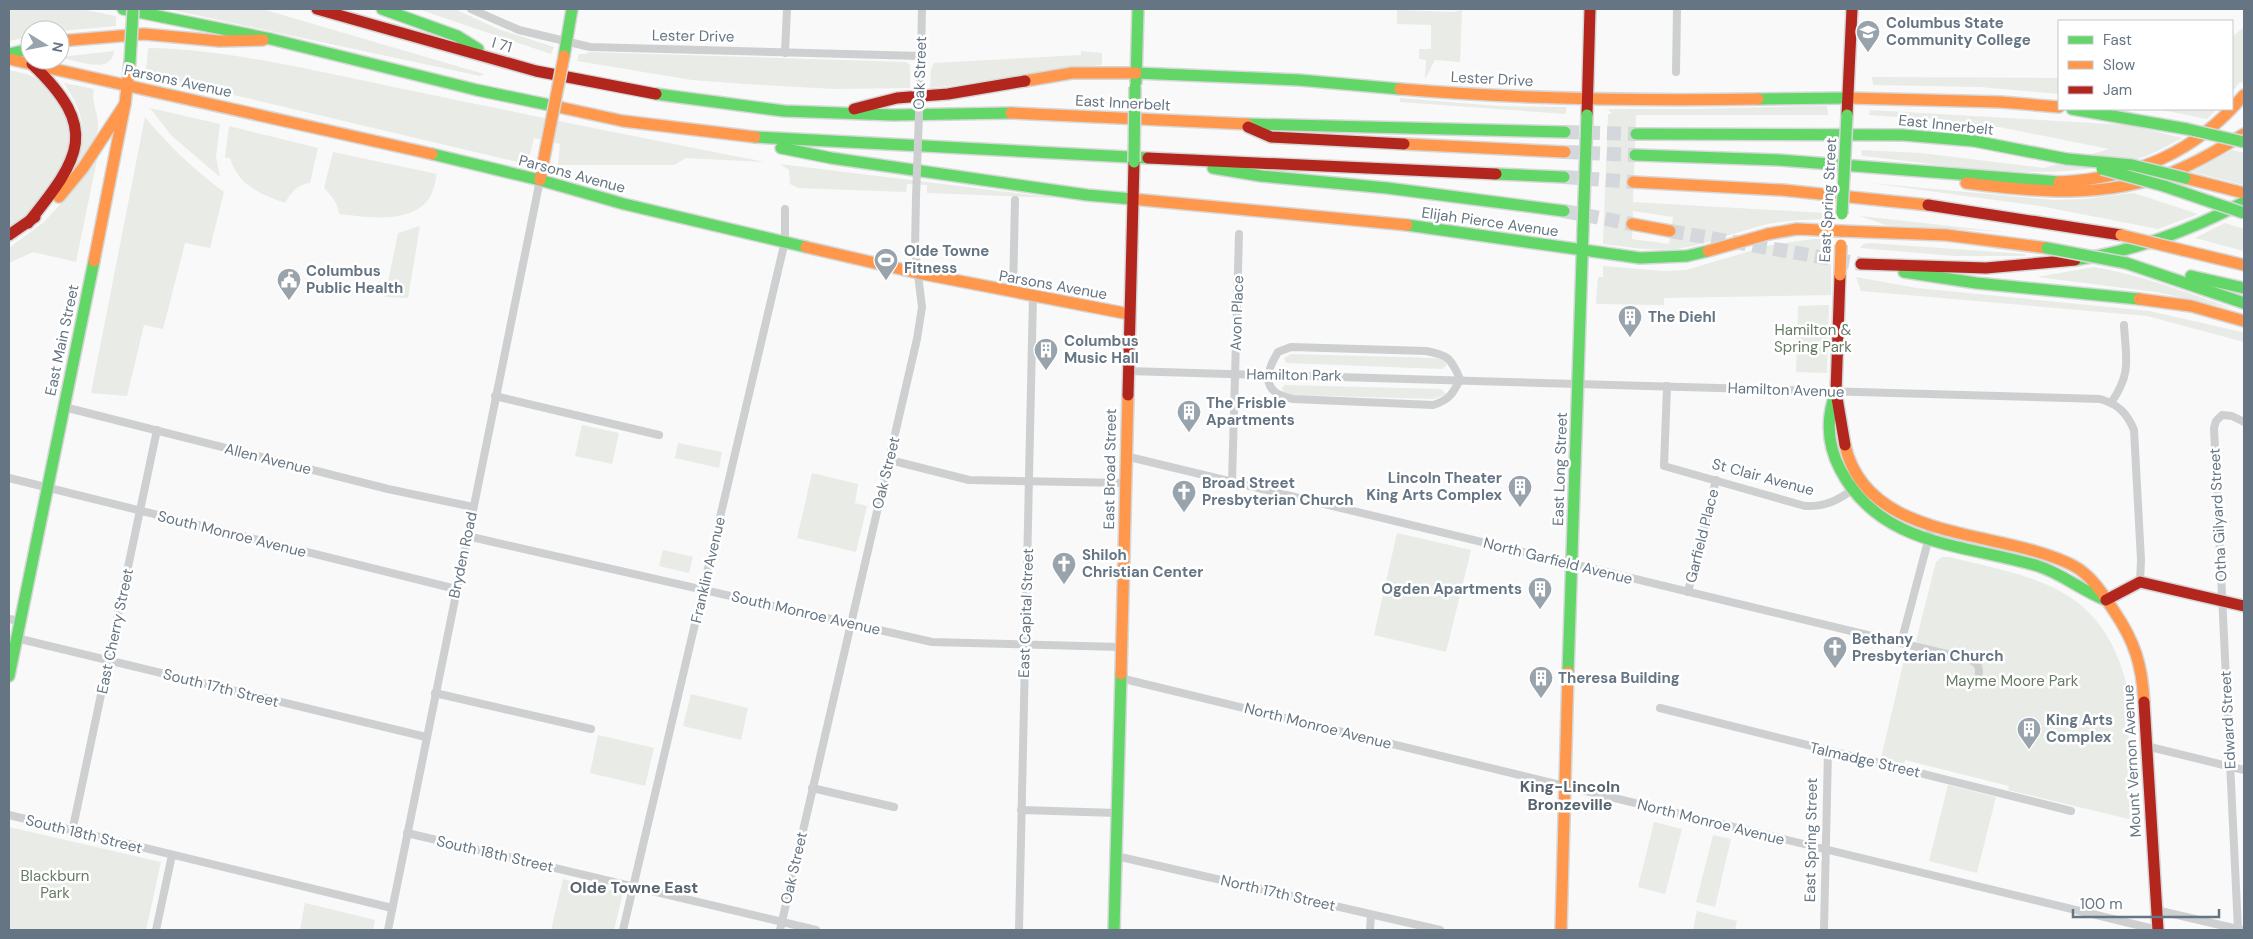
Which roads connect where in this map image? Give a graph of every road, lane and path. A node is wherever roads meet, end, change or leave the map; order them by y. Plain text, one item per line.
1 (123, 9) edge
2 (133, 9) edge
3 (317, 9) edge
4 (382, 9) edge
5 (471, 9) edge
6 (572, 9) edge
7 (786, 9) edge
8 (922, 9) edge
9 (1138, 9) edge
10 (1590, 9) edge
11 (1677, 9) edge
12 (1852, 9) edge
13 (271, 39) junction
14 (70, 40) edge
15 (567, 42) junction
16 (785, 53) junction
17 (489, 56) junction
18 (921, 56) junction
19 (38, 70) edge
20 (58, 70) edge
21 (1676, 72) dead end
22 (1136, 73) junction
23 (128, 86) junction
24 (2244, 95) edge
25 (680, 98) joint
26 (1588, 98) junction
27 (1848, 98) junction
28 (125, 104) junction
29 (2058, 108) edge
30 (2233, 109) edge
31 (2078, 110) edge
32 (2232, 110) edge
33 (841, 113) junction
34 (1240, 124) junction
35 (1564, 132) tunnel mouth
36 (712, 133) junction
37 (1636, 134) tunnel mouth
38 (2244, 134) edge
39 (2244, 142) edge
40 (1565, 152) tunnel mouth
41 (1635, 155) tunnel mouth
42 (1179, 159) junction
43 (2067, 159) junction
44 (1886, 168) junction
45 (1564, 177) tunnel mouth
46 (540, 180) junction
47 (1633, 182) tunnel mouth
48 (2240, 192) edge
49 (1132, 199) junction
50 (1015, 200) dead end
51 (2244, 202) edge
52 (785, 209) dead end
53 (1564, 211) tunnel mouth
54 (2244, 212) edge
55 (28, 223) junction
56 (1632, 224) tunnel mouth
57 (1670, 231) tunnel mouth
58 (1841, 231) junction
59 (1240, 234) dead end
60 (9, 235) edge
61 (785, 241) junction
62 (1582, 251) junction
63 (2126, 263) junction
64 (2244, 265) edge
65 (918, 273) junction
66 (2244, 288) edge
67 (1013, 293) junction
68 (1033, 296) junction
69 (2244, 303) edge
70 (1129, 314) junction
71 (2244, 321) edge
72 (2124, 325) dead end
73 (1128, 371) junction
74 (1235, 374) junction
75 (1268, 375) junction
76 (1460, 379) junction
77 (1578, 383) junction
78 (1666, 386) junction
79 (1836, 392) junction
80 (495, 396) junction
81 (2111, 403) junction
82 (64, 407) junction
83 (2244, 422) edge
84 (157, 430) junction
85 (659, 435) dead end
86 (1125, 456) junction
87 (890, 460) junction
88 (9, 478) edge
89 (1029, 480) junction
90 (1716, 480) junction
91 (1232, 482) junction
92 (1124, 483) junction
93 (48, 486) junction
94 (1852, 490) junction
95 (473, 507) junction
96 (139, 511) junction
97 (1932, 526) junction
98 (467, 536) junction
99 (1928, 540) junction
100 (1571, 564) junction
101 (2140, 582) junction
102 (456, 589) junction
103 (703, 590) junction
104 (1688, 592) junction
105 (2106, 600) junction
106 (2222, 601) junction
107 (2244, 606) edge
108 (14, 620) edge
109 (851, 623) junction
110 (16, 638) junction
111 (1901, 643) junction
112 (1025, 645) junction
113 (1120, 647) junction
114 (109, 660) junction
115 (9, 676) edge
116 (1978, 677) dead end
117 (1120, 678) junction
118 (436, 693) junction
119 (1660, 708) dead end
120 (591, 730) dead end
121 (426, 738) junction
122 (2146, 746) junction
123 (1828, 751) junction
124 (2230, 767) junction
125 (2244, 770) edge
126 (1565, 787) junction
127 (812, 788) junction
128 (894, 807) dead end
129 (1021, 810) junction
130 (2071, 811) dead end
131 (1116, 814) junction
132 (9, 816) edge
133 (72, 832) junction
134 (407, 833) junction
135 (1826, 849) junction
136 (172, 855) junction
137 (1116, 856) junction
138 (633, 886) junction
139 (392, 908) junction
140 (2156, 910) junction
141 (1371, 915) junction
142 (781, 926) edge
143 (156, 930) edge
144 (388, 930) edge
145 (623, 930) edge
146 (816, 930) edge
147 (1019, 930) edge
148 (1114, 930) edge
149 (1370, 930) edge
150 (1440, 930) edge
151 (1561, 930) edge
152 (1824, 930) edge
153 (2158, 930) edge
154 (2241, 930) edge

1 - 13 main road
2 - 23 main road, East Main Street, bridge
3 - 17 main road, I 71 / I 71
4 - 17 main road
5 - 15 street, Lester Drive
6 - 15 main road
7 - 16 street
8 - 18 street, Oak Street
9 - 22 main road, East Broad Street
10 - 26 main road, East Long Street
11 - 21 street
12 - 27 main road, East Spring Street
13 - 14 main road
13 - 36 main road
15 - 16 street, Lester Drive
15 - 46 main road, bridge
16 - 18 street, Lester Drive
17 - 25 main road, I 71 / I 71
18 - 65 street, Oak Street, bridge
19 - 55 main road
20 - 23 main road, Parsons Avenue
22 - 26 main road, Lester Drive
22 - 33 main road, Lester Drive
22 - 49 main road, East Broad Street, bridge
23 - 28 main road, East Main Street
23 - 46 main road, Parsons Avenue
24 - 30 main road
25 - 33 main road, East Innerbelt / I 71
26 - 27 main road, Lester Drive
26 - 62 main road, East Long Street, bridge
27 - 29 main road, Lester Drive
27 - 58 main road, East Spring Street, bridge
28 - 55 main road
28 - 82 main road, East Main Street
31 - 39 main road, bridge
32 - 44 main road
33 - 34 main road, East Innerbelt / I 71
34 - 35 main road, East Innerbelt / I 71
34 - 40 main road
36 - 42 main road
36 - 49 main road, Elijah Pierce Avenue
37 - 43 main road, East Innerbelt
38 - 44 main road
41 - 44 main road
42 - 45 main road
42 - 53 main road
43 - 48 main road, bridge
43 - 54 main road, East Innerbelt, bridge
46 - 61 main road, Parsons Avenue
46 - 80 street, Bryden Road
47 - 64 main road, bridge
49 - 62 main road, Elijah Pierce Avenue
49 - 70 main road, East Broad Street
50 - 67 street
51 - 71 main road
52 - 61 street, Franklin Avenue
55 - 60 main road
56 - 57 main road
58 - 62 main road, Elijah Pierce Avenue, bridge
58 - 63 main road, Elijah Pierce Avenue, bridge
58 - 79 main road, East Spring Street, bridge
59 - 74 street, Avon Place
61 - 65 main road, Parsons Avenue
61 - 103 street, Franklin Avenue
62 - 77 main road, East Long Street
63 - 66 main road
63 - 69 main road
65 - 67 main road, Parsons Avenue
65 - 87 street, Oak Street
67 - 68 main road, Parsons Avenue
68 - 70 main road, Parsons Avenue
68 - 89 street, East Capital Street
70 - 73 main road, East Broad Street
72 - 81 street
73 - 74 street, Hamilton Park
73 - 86 main road, East Broad Street
74 - 75 street, Hamilton Park
74 - 91 street, Avon Place
75 - 76 street, Hamilton Park
75 - 76 street
75 - 76 street
76 - 77 street, Hamilton Avenue
77 - 78 street, Hamilton Avenue
77 - 100 main road, East Long Street
78 - 79 street, Hamilton Avenue
78 - 90 street, St Clair Avenue
79 - 81 street, Hamilton Avenue
79 - 94 main road
79 - 97 main road, Mount Vernon Avenue
80 - 85 street
80 - 95 street, Bryden Road
81 - 101 street
82 - 84 street, Allen Avenue
82 - 93 main road, East Main Street
83 - 106 street, Otha Gilyard Street
84 - 95 street, Allen Avenue
84 - 96 street, East Cherry Street
86 - 91 street, North Garfield Avenue
86 - 92 main road, East Broad Street
87 - 89 street
87 - 109 street, Oak Street
88 - 93 street, South Monroe Avenue
89 - 92 street
89 - 112 street, East Capital Street
90 - 94 street, St Clair Avenue
90 - 104 street, Garfield Place
91 - 100 street, North Garfield Avenue
92 - 113 main road, East Broad Street
93 - 96 street, South Monroe Avenue
93 - 108 main road, East Main Street
94 - 99 main road
95 - 98 street, Bryden Road
96 - 102 street, South Monroe Avenue
96 - 114 street, East Cherry Street
97 - 99 street
97 - 105 main road, Mount Vernon Avenue
98 - 102 street, Bryden Road
98 - 103 street, South Monroe Avenue
99 - 105 main road
99 - 111 street
100 - 104 street, North Garfield Avenue
100 - 126 main road, East Long Street
101 - 105 main road
101 - 106 main road
102 - 118 street, Bryden Road
103 - 109 street, South Monroe Avenue
103 - 138 street, Franklin Avenue
104 - 111 street, North Garfield Avenue
105 - 122 main road, Mount Vernon Avenue
106 - 107 main road
106 - 124 street, Edward Street
108 - 110 main road, East Main Street
109 - 112 street, South Monroe Avenue
109 - 127 street, Oak Street
110 - 114 street, South 17th Street
110 - 115 main road, East Main Street
111 - 116 street, North Garfield Avenue
112 - 113 street, South Monroe Avenue
112 - 129 street, East Capital Street
113 - 117 main road, East Broad Street
114 - 121 street, South 17th Street
114 - 133 street, East Cherry Street
117 - 126 street, North Monroe Avenue
117 - 131 main road, East Broad Street
118 - 120 street
118 - 121 street, Bryden Road
119 - 123 street, Talmadge Street
121 - 134 street, Bryden Road
122 - 124 street
122 - 140 main road, Mount Vernon Avenue
123 - 130 street, Talmadge Street
123 - 135 street, East Spring Street
124 - 125 street
124 - 154 street, Edward Street
126 - 135 street, North Monroe Avenue
126 - 151 main road, East Long Street
127 - 128 street
127 - 142 street, Oak Street
129 - 131 street
129 - 147 street, East Capital Street
131 - 137 main road, East Broad Street
132 - 133 street, South 18th Street
133 - 136 street, South 18th Street
134 - 138 street, South 18th Street
134 - 139 street, Bryden Road
135 - 152 street, East Spring Street
135 - 153 street, North Monroe Avenue
136 - 139 street, South 18th Street
136 - 143 street
137 - 141 street, North 17th Street
137 - 148 main road, East Broad Street
138 - 142 street, South 18th Street
138 - 145 street, Franklin Avenue
139 - 144 street, Bryden Road
140 - 153 main road, Mount Vernon Avenue
140 - 154 street
141 - 149 street
141 - 150 street, North 17th Street
142 - 146 street, South 18th Street

